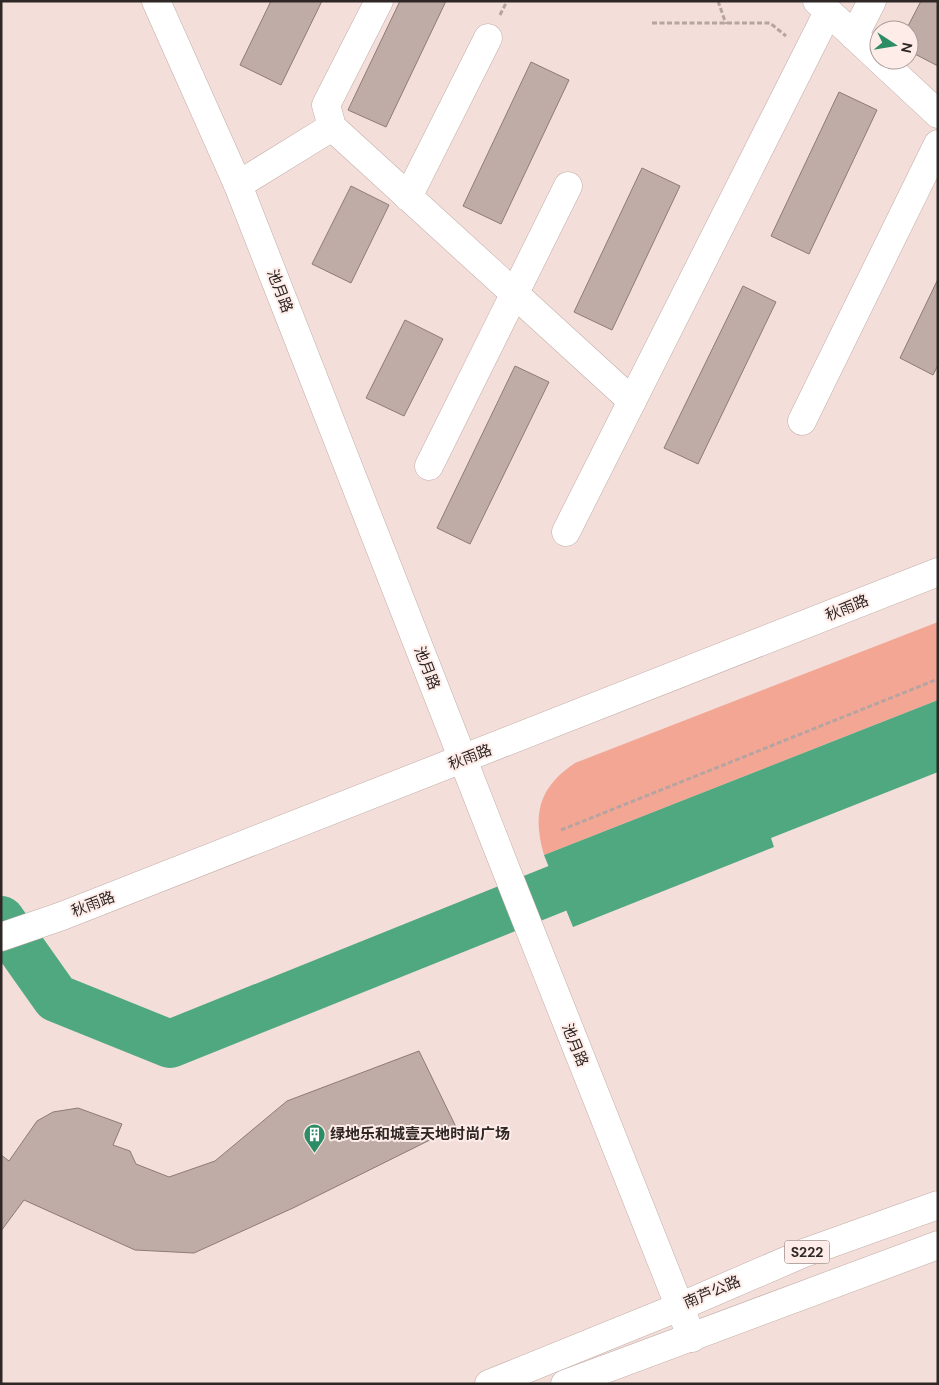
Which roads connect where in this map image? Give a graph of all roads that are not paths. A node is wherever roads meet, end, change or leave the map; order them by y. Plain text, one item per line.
1 (156, 1) edge
2 (379, 1) edge
3 (872, 1) edge
4 (822, 6) edge
5 (854, 36) junction
6 (488, 38) dead end
7 (869, 50) edge
8 (890, 70) edge
9 (938, 114) edge
10 (332, 127) junction
11 (938, 144) edge
12 (238, 185) junction
13 (568, 186) dead end
14 (408, 197) junction
15 (515, 294) junction
16 (632, 401) junction
17 (802, 421) dead end
18 (429, 466) dead end
19 (566, 532) dead end
20 (938, 572) edge
21 (463, 759) junction
22 (1, 937) edge
23 (938, 1205) edge
24 (938, 1245) edge
25 (679, 1307) junction
26 (692, 1338) junction
27 (488, 1384) edge
28 (566, 1384) edge

1 - 12 street, 池月路
2 - 10 street
3 - 5 street
4 - 5 street
4 - 16 street
5 - 7 street
6 - 14 street
8 - 9 street
10 - 12 street
10 - 14 street
11 - 17 street
12 - 21 street, 池月路
13 - 15 street
14 - 15 street
15 - 16 street
15 - 18 street
16 - 19 street
20 - 21 street, 秋雨路
21 - 22 street, 秋雨路
21 - 25 street, 池月路
23 - 25 street, 南芦公路 / S222
24 - 26 street, S222
25 - 26 street, 池月路
25 - 27 street, 南芦公路 / S222
26 - 28 street, S222

